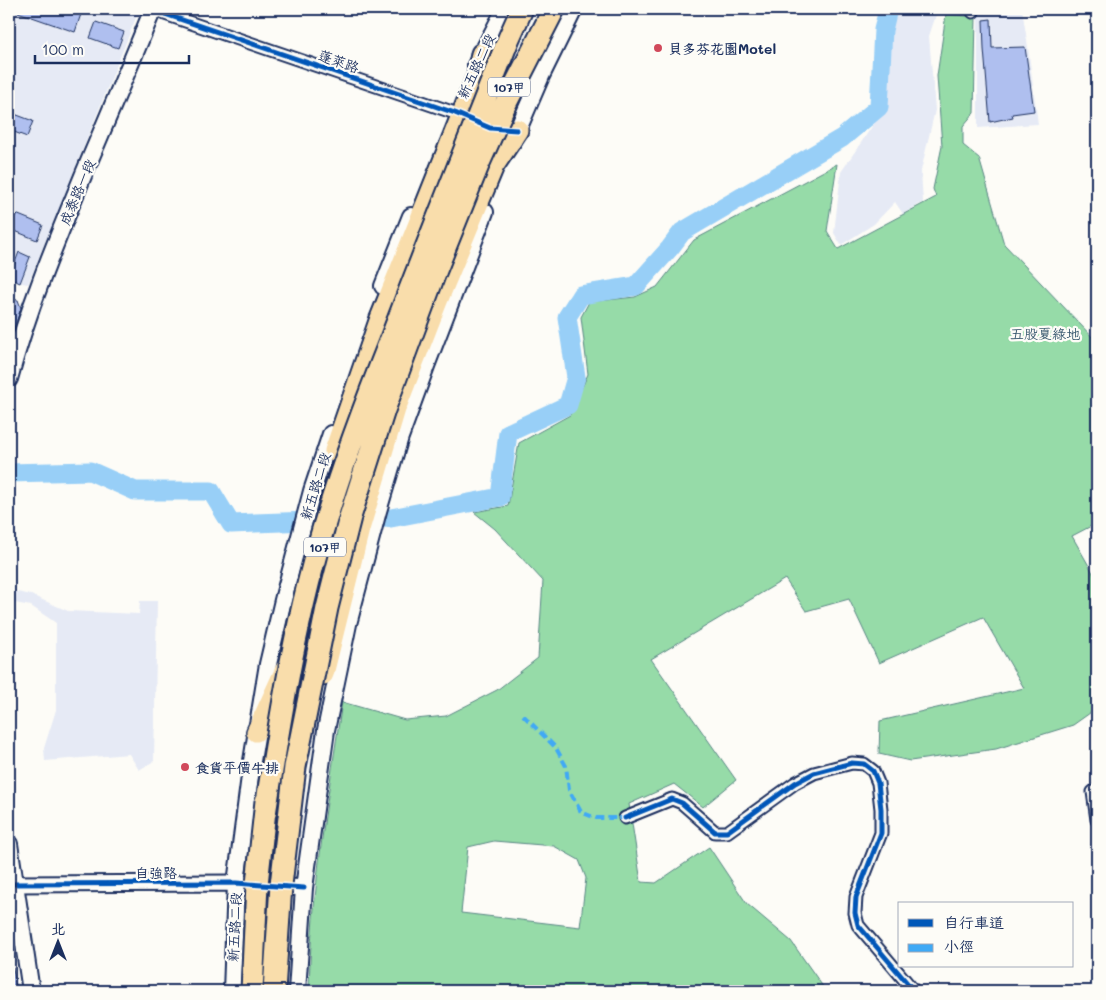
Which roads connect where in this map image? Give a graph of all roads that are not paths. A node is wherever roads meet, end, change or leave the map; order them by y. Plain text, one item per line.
1 (153, 9) edge
2 (505, 9) edge
3 (522, 9) edge
4 (531, 9) edge
5 (545, 9) edge
6 (554, 9) edge
7 (574, 9) edge
8 (522, 43) junction
9 (482, 54) joint
10 (471, 120) junction
11 (517, 130) junction
12 (9, 379) edge
13 (306, 623) junction
14 (256, 732) junction
15 (1093, 792) dead end
16 (265, 814) junction
17 (289, 814) junction
18 (625, 818) dead end
19 (1097, 820) edge
20 (9, 844) edge
21 (236, 883) junction
22 (12, 884) edge
23 (270, 885) junction
24 (304, 888) junction
25 (31, 991) edge
26 (232, 991) edge
27 (252, 991) edge
28 (258, 991) edge
29 (272, 991) edge
30 (297, 991) edge
31 (914, 991) edge

1 - 10 street, 蓬萊路
1 - 12 main road, 成泰路一段
2 - 9 main road, 新五路二段
3 - 16 highway, bridge
4 - 8 main road, 新五路二段 / 107甲
5 - 8 main road, 新五路二段 / 107甲
6 - 17 highway, bridge
7 - 11 main road, 107甲
8 - 10 main road, 新五路二段 / 107甲
9 - 10 highway
10 - 11 street, 蓬萊路
10 - 13 main road, 新五路二段 / 107甲
10 - 14 main road, 新五路二段 / 107甲
10 - 16 highway, bridge
10 - 23 main road, 新五路二段 / 107甲
11 - 17 highway, bridge
11 - 24 main road, 107甲
13 - 14 main road
13 - 23 main road, 新五路二段 / 107甲
14 - 21 main road, 新五路二段 / 107甲
15 - 19 street
16 - 27 highway, bridge
17 - 29 highway, bridge
18 - 31 street
20 - 22 main road
21 - 22 street, 自強路
21 - 23 street, 自強路
21 - 26 main road, 新五路二段 / 107甲
22 - 25 main road
23 - 24 street, 自強路
23 - 28 main road, 新五路二段 / 107甲
23 - 29 main road, 新五路二段 / 107甲
24 - 30 main road, 107甲

